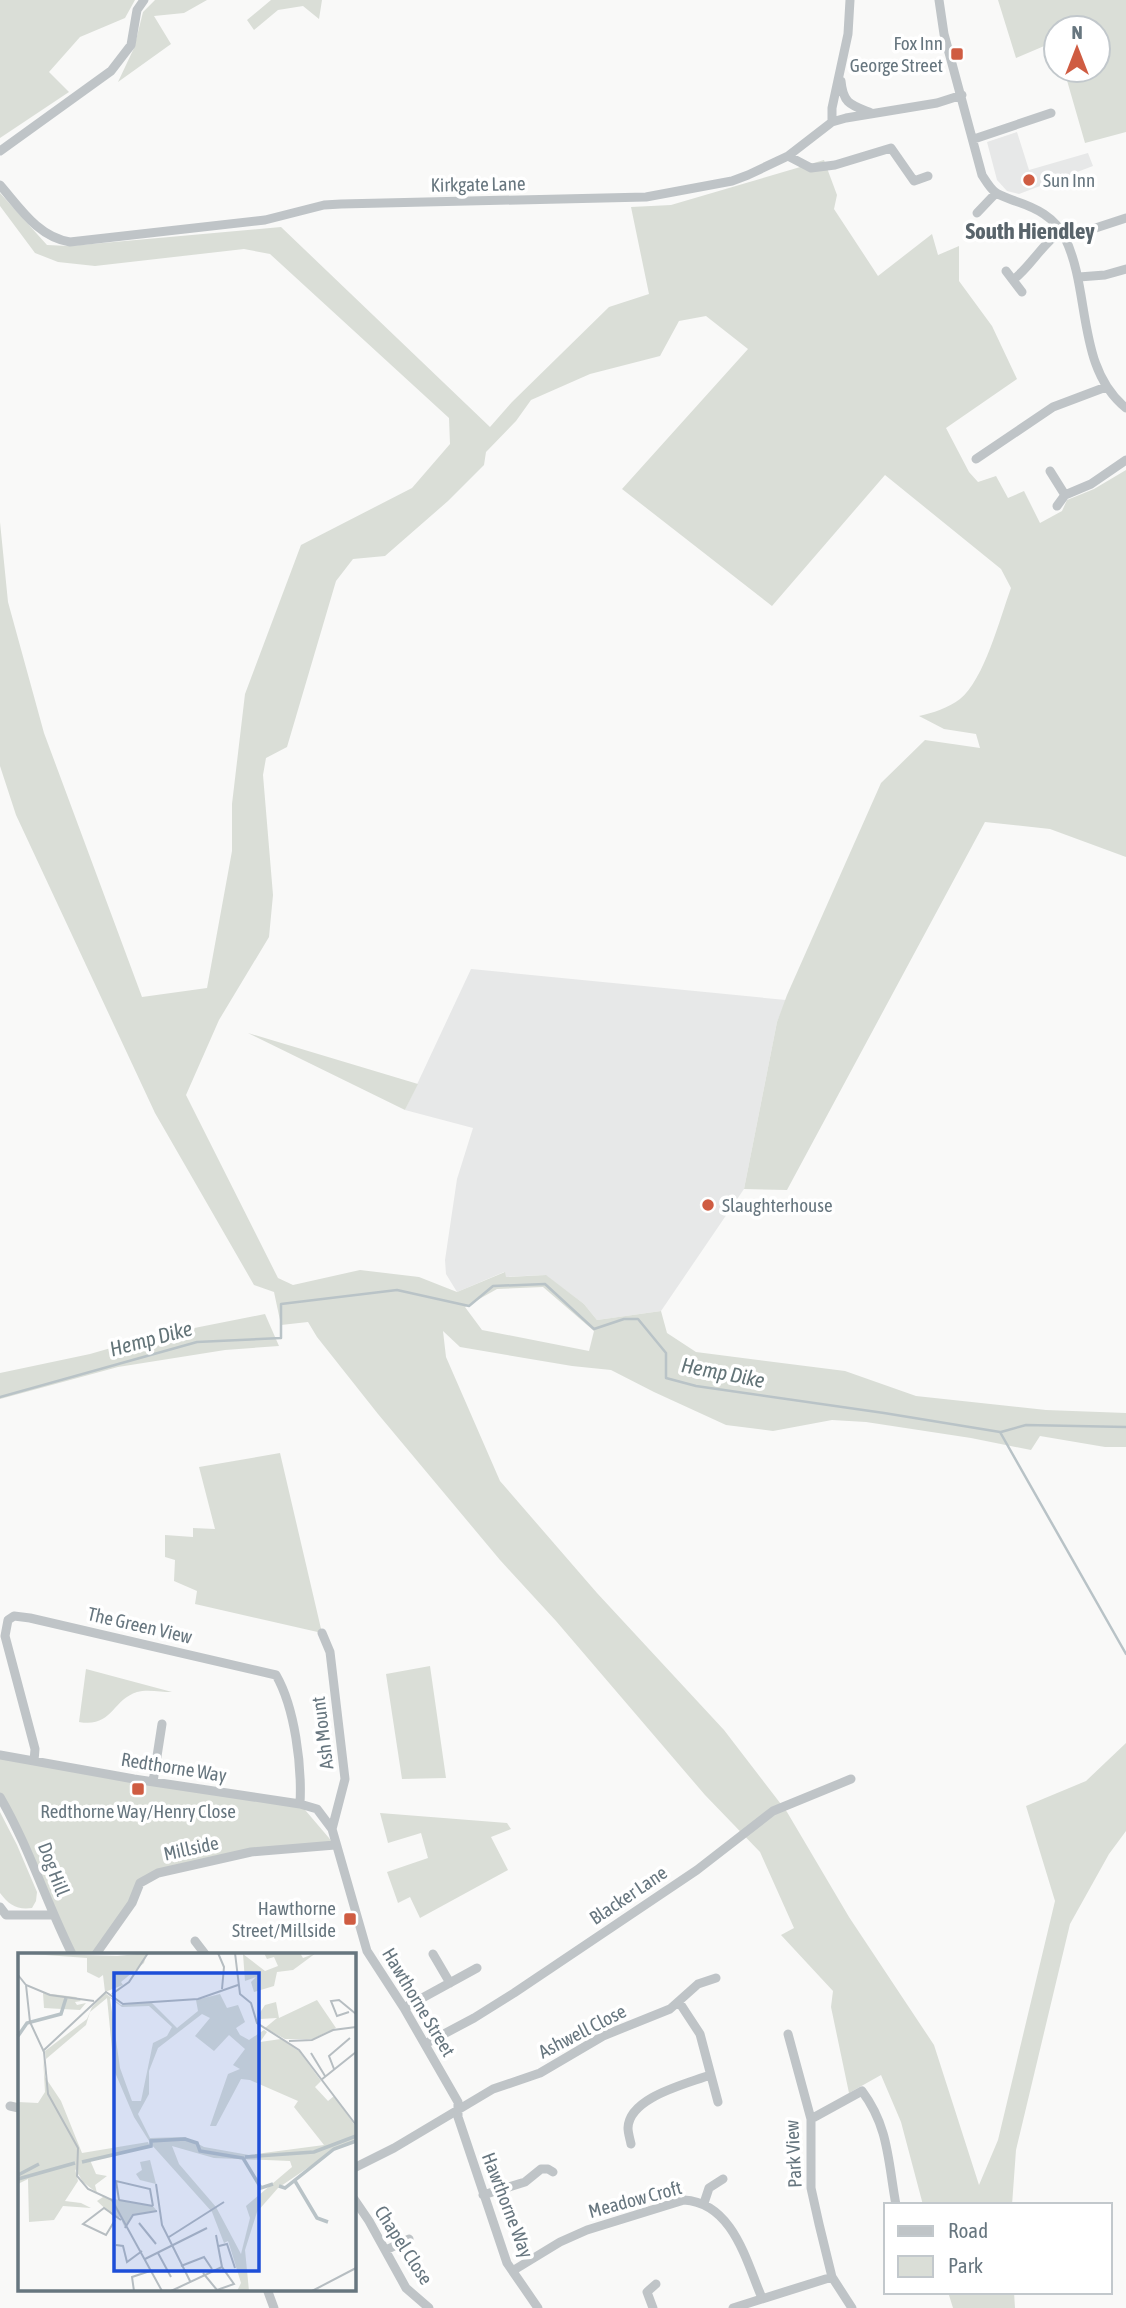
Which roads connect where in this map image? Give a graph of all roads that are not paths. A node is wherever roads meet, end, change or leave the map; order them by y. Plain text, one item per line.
1 (144, 0) edge
2 (849, 0) edge
3 (939, 0) edge
4 (840, 72) junction
5 (962, 94) junction
6 (872, 113) junction
7 (1051, 113) dead end
8 (832, 122) junction
9 (974, 139) junction
10 (0, 151) edge
11 (788, 156) junction
12 (928, 176) dead end
13 (0, 185) edge
14 (996, 193) junction
15 (977, 213) dead end
16 (1126, 218) edge
17 (1063, 234) junction
18 (1126, 269) edge
19 (1006, 271) dead end
20 (1079, 277) junction
21 (1013, 280) junction
22 (1022, 292) dead end
23 (1106, 387) junction
24 (1126, 408) edge
25 (976, 459) dead end
26 (1126, 460) edge
27 (1050, 471) dead end
28 (1065, 495) junction
29 (1057, 506) dead end
30 (322, 1633) dead end
31 (162, 1724) dead end
32 (0, 1755) edge
33 (34, 1761) junction
34 (851, 1779) dead end
35 (153, 1782) junction
36 (0, 1797) edge
37 (300, 1804) junction
38 (332, 1829) junction
39 (335, 1845) junction
40 (2, 1915) edge
41 (53, 1915) junction
42 (195, 1941) dead end
43 (100, 1952) edge
44 (71, 1953) edge
45 (204, 1953) edge
46 (433, 1954) dead end
47 (477, 1968) dead end
48 (716, 1978) dead end
49 (450, 1983) junction
50 (679, 2002) junction
51 (404, 2008) junction
52 (788, 2034) dead end
53 (425, 2044) junction
54 (710, 2075) junction
55 (718, 2102) dead end
56 (458, 2110) junction
57 (811, 2119) junction
58 (631, 2144) dead end
59 (355, 2168) edge
60 (553, 2172) dead end
61 (723, 2179) dead end
62 (483, 2195) junction
63 (355, 2201) edge
64 (704, 2203) junction
65 (896, 2203) edge
66 (408, 2239) dead end
67 (386, 2250) junction
68 (514, 2270) junction
69 (832, 2277) junction
70 (656, 2284) dead end
71 (267, 2290) edge
72 (762, 2298) junction
73 (274, 2308) edge
74 (429, 2308) edge
75 (538, 2308) edge
76 (653, 2308) edge
77 (733, 2308) edge
78 (852, 2308) edge

1 - 10 street
2 - 4 street
3 - 5 street
4 - 6 street
4 - 8 street
5 - 6 street, Kirkgate Lane
5 - 9 street
6 - 8 street, Kirkgate Lane
7 - 9 street
8 - 11 street, Kirkgate Lane
9 - 14 street
11 - 12 street
11 - 13 street, Kirkgate Lane
14 - 15 street
14 - 17 street
16 - 17 street
17 - 20 street
17 - 21 street
18 - 20 street
19 - 21 street
20 - 23 street
21 - 22 street
23 - 24 street
23 - 25 street
26 - 28 street
27 - 28 street
28 - 29 street
30 - 38 street, Ash Mount
31 - 35 street
32 - 33 street, Redthorne Way
33 - 35 street, Redthorne Way
33 - 37 street, The Green View
34 - 53 street, Blacker Lane
35 - 37 street, Redthorne Way
36 - 41 street, Dog Hill
37 - 38 street, Redthorne Way
38 - 39 street, Hawthorne Street
39 - 43 street, Millside
39 - 51 street, Hawthorne Street
40 - 41 street
41 - 44 street, Dog Hill
42 - 45 street
46 - 49 street
47 - 49 street
48 - 50 street, Ashwell Close
49 - 51 street
50 - 54 street
50 - 56 street, Ashwell Close
51 - 53 street, Hawthorne Street
52 - 57 street, Park View
53 - 56 street, Hawthorne Street
54 - 55 street
54 - 58 street
56 - 59 street, Ashwell Close
56 - 62 street, Hawthorne Way
57 - 65 street
57 - 69 street, Park View
60 - 62 street
61 - 64 street
62 - 68 street, Hawthorne Way
63 - 67 street, Chapel Close
64 - 68 street, Meadow Croft
64 - 72 street, Meadow Croft
66 - 67 street
67 - 74 street, Chapel Close
68 - 75 street, Hawthorne Way
69 - 72 street
69 - 78 street, Park View
70 - 76 street
71 - 73 street
72 - 77 street

